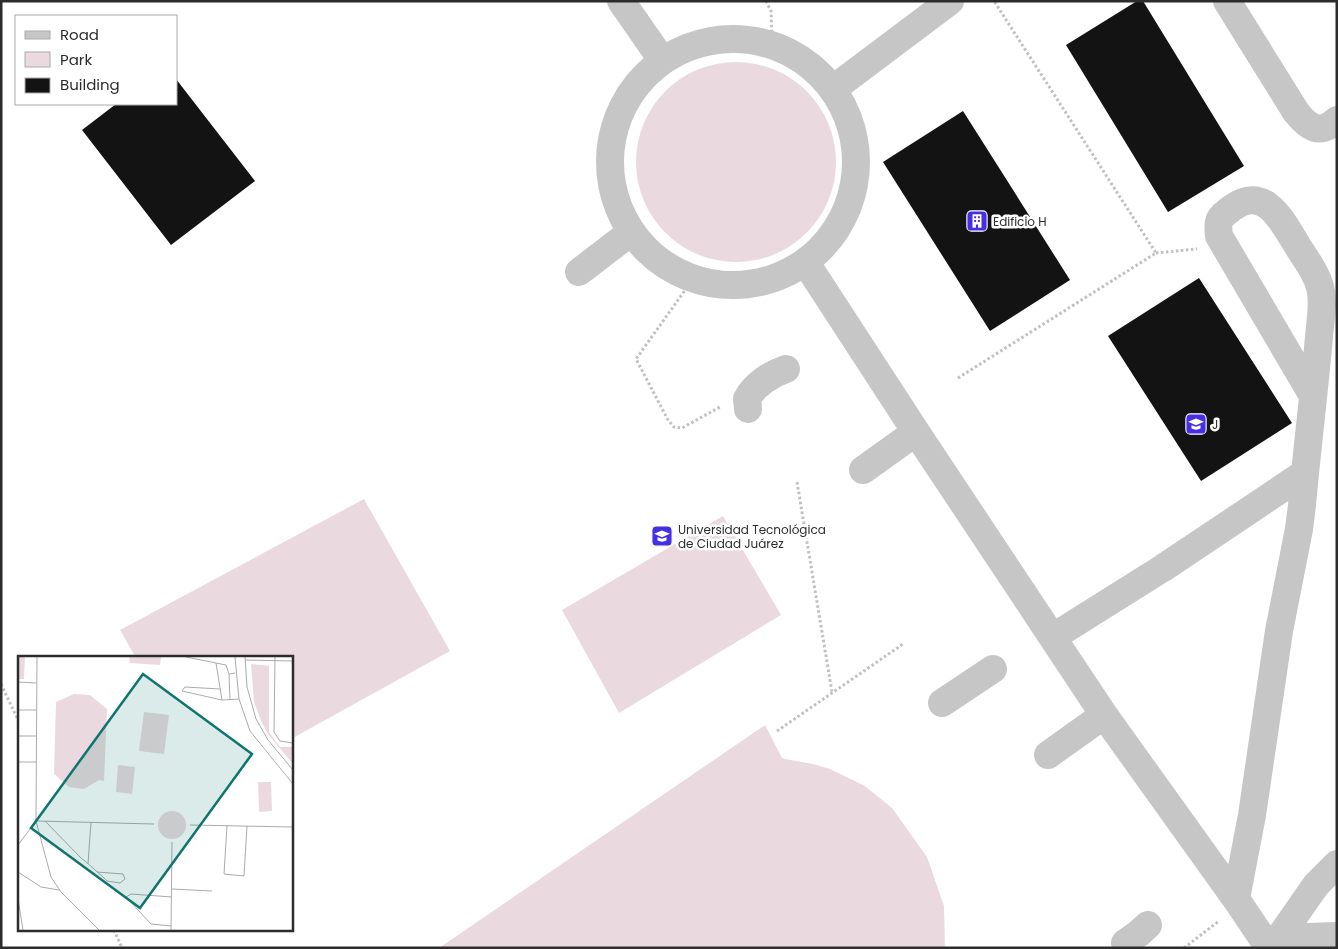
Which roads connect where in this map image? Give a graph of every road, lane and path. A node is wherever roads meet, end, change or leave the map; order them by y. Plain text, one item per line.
1 (621, 1) edge
2 (766, 1) edge
3 (950, 1) edge
4 (994, 1) edge
5 (1227, 1) edge
6 (772, 44) junction
7 (662, 60) junction
8 (833, 89) junction
9 (1337, 120) edge
10 (631, 232) junction
11 (1225, 247) junction
12 (1156, 253) junction
13 (806, 263) junction
14 (579, 272) dead end
15 (693, 279) junction
16 (786, 369) dead end
17 (958, 378) dead end
18 (1313, 396) junction
19 (748, 404) joint
20 (916, 432) junction
21 (863, 470) dead end
22 (1305, 474) junction
23 (797, 482) dead end
24 (1053, 637) junction
25 (904, 644) dead end
26 (993, 669) dead end
27 (1, 684) edge
28 (832, 692) junction
29 (942, 703) dead end
30 (1104, 715) junction
31 (18, 720) edge
32 (777, 731) dead end
33 (1048, 756) dead end
34 (1337, 864) edge
35 (1238, 902) junction
36 (1148, 925) dead end
37 (115, 932) edge
38 (1337, 936) edge
39 (1125, 943) dead end
40 (122, 948) edge
41 (1184, 948) edge
42 (1271, 948) edge
43 (1277, 948) edge

1 - 7 street
2 - 6 path
3 - 8 street
4 - 12 path
5 - 9 street
6 - 7 street
6 - 8 street
7 - 10 street
8 - 13 street
10 - 14 street
10 - 15 street
11 - 12 path
11 - 18 street
11 - 18 street
12 - 17 path
13 - 15 street
13 - 20 street
15 - 19 path
16 - 19 street
18 - 22 street
20 - 21 street
20 - 24 street
22 - 24 street
22 - 35 street
23 - 28 path
24 - 30 street
25 - 28 path
26 - 29 street
27 - 31 path
28 - 32 path
30 - 33 street
30 - 35 street
34 - 42 street
35 - 41 path
35 - 42 street
36 - 39 street
37 - 40 path
38 - 43 street

